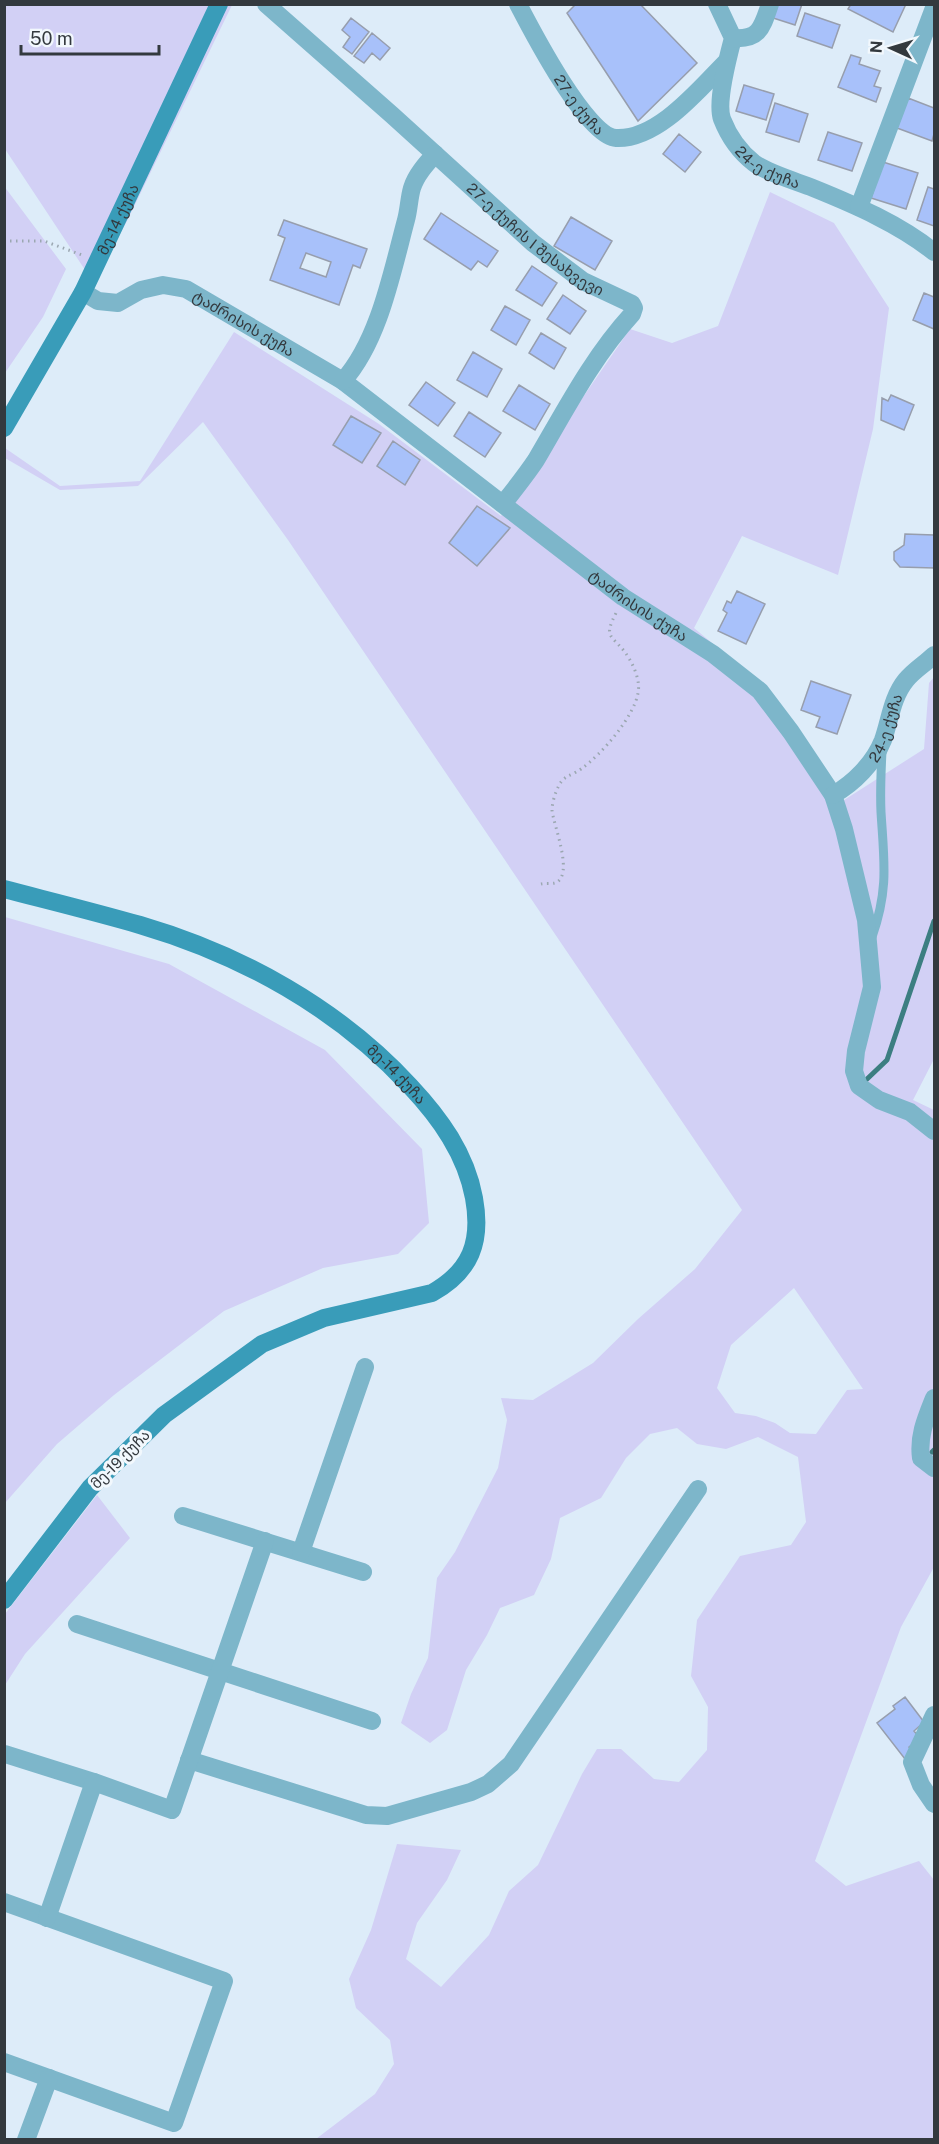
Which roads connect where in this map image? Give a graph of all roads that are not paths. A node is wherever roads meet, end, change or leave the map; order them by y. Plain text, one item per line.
1 (219, 4) edge
2 (266, 4) edge
3 (518, 4) edge
4 (717, 4) edge
5 (770, 4) edge
6 (934, 8) edge
7 (733, 38) junction
8 (726, 62) junction
9 (435, 154) junction
10 (859, 207) junction
11 (934, 252) edge
12 (83, 292) junction
13 (343, 381) junction
14 (4, 428) edge
15 (503, 504) junction
16 (934, 655) edge
17 (882, 741) junction
18 (833, 795) junction
19 (4, 889) edge
20 (868, 947) junction
21 (934, 1131) edge
22 (262, 1344) joint
23 (365, 1366) dead end
24 (934, 1398) edge
25 (934, 1468) edge
26 (698, 1489) dead end
27 (183, 1516) dead end
28 (265, 1541) junction
29 (301, 1552) junction
30 (363, 1572) dead end
31 (4, 1600) edge
32 (77, 1624) dead end
33 (220, 1671) junction
34 (934, 1715) edge
35 (372, 1721) dead end
36 (5, 1754) edge
37 (189, 1760) junction
38 (94, 1782) junction
39 (934, 1804) edge
40 (4, 1902) edge
41 (47, 1918) junction
42 (4, 2062) edge
43 (49, 2078) junction
44 (26, 2139) edge

1 - 12 street, მე-14 ქუჩა
2 - 9 street, 27-ე ქუჩის I შესახვევი
3 - 8 street, 27-ე ქუჩა
4 - 7 street
5 - 7 street
6 - 10 street
7 - 8 street, 24-ე ქუჩა
8 - 10 street, 24-ე ქუჩა
9 - 13 street
9 - 15 street, 27-ე ქუჩის I შესახვევი
10 - 11 street, 24-ე ქუჩა
12 - 13 street, ტაძრისის ქუჩა
12 - 14 street, მე-14 ქუჩა
13 - 15 street, ტაძრისის ქუჩა
15 - 18 street, ტაძრისის ქუჩა
16 - 17 street, 24-ე ქუჩა
17 - 18 street, 24-ე ქუჩა
17 - 20 lane
18 - 20 street, ტაძრისის ქუჩა
19 - 22 street, მე-14 ქუჩა
20 - 21 street, ტაძრისის ქუჩა
22 - 31 street, მე-19 ქუჩა
23 - 29 street
24 - 25 street
26 - 37 street
27 - 28 street
28 - 29 street
28 - 33 street
29 - 30 street
32 - 33 street
33 - 35 street
33 - 37 street
34 - 39 street
36 - 38 street
37 - 38 street
38 - 41 street
40 - 41 street
41 - 43 street
42 - 43 street
43 - 44 street

